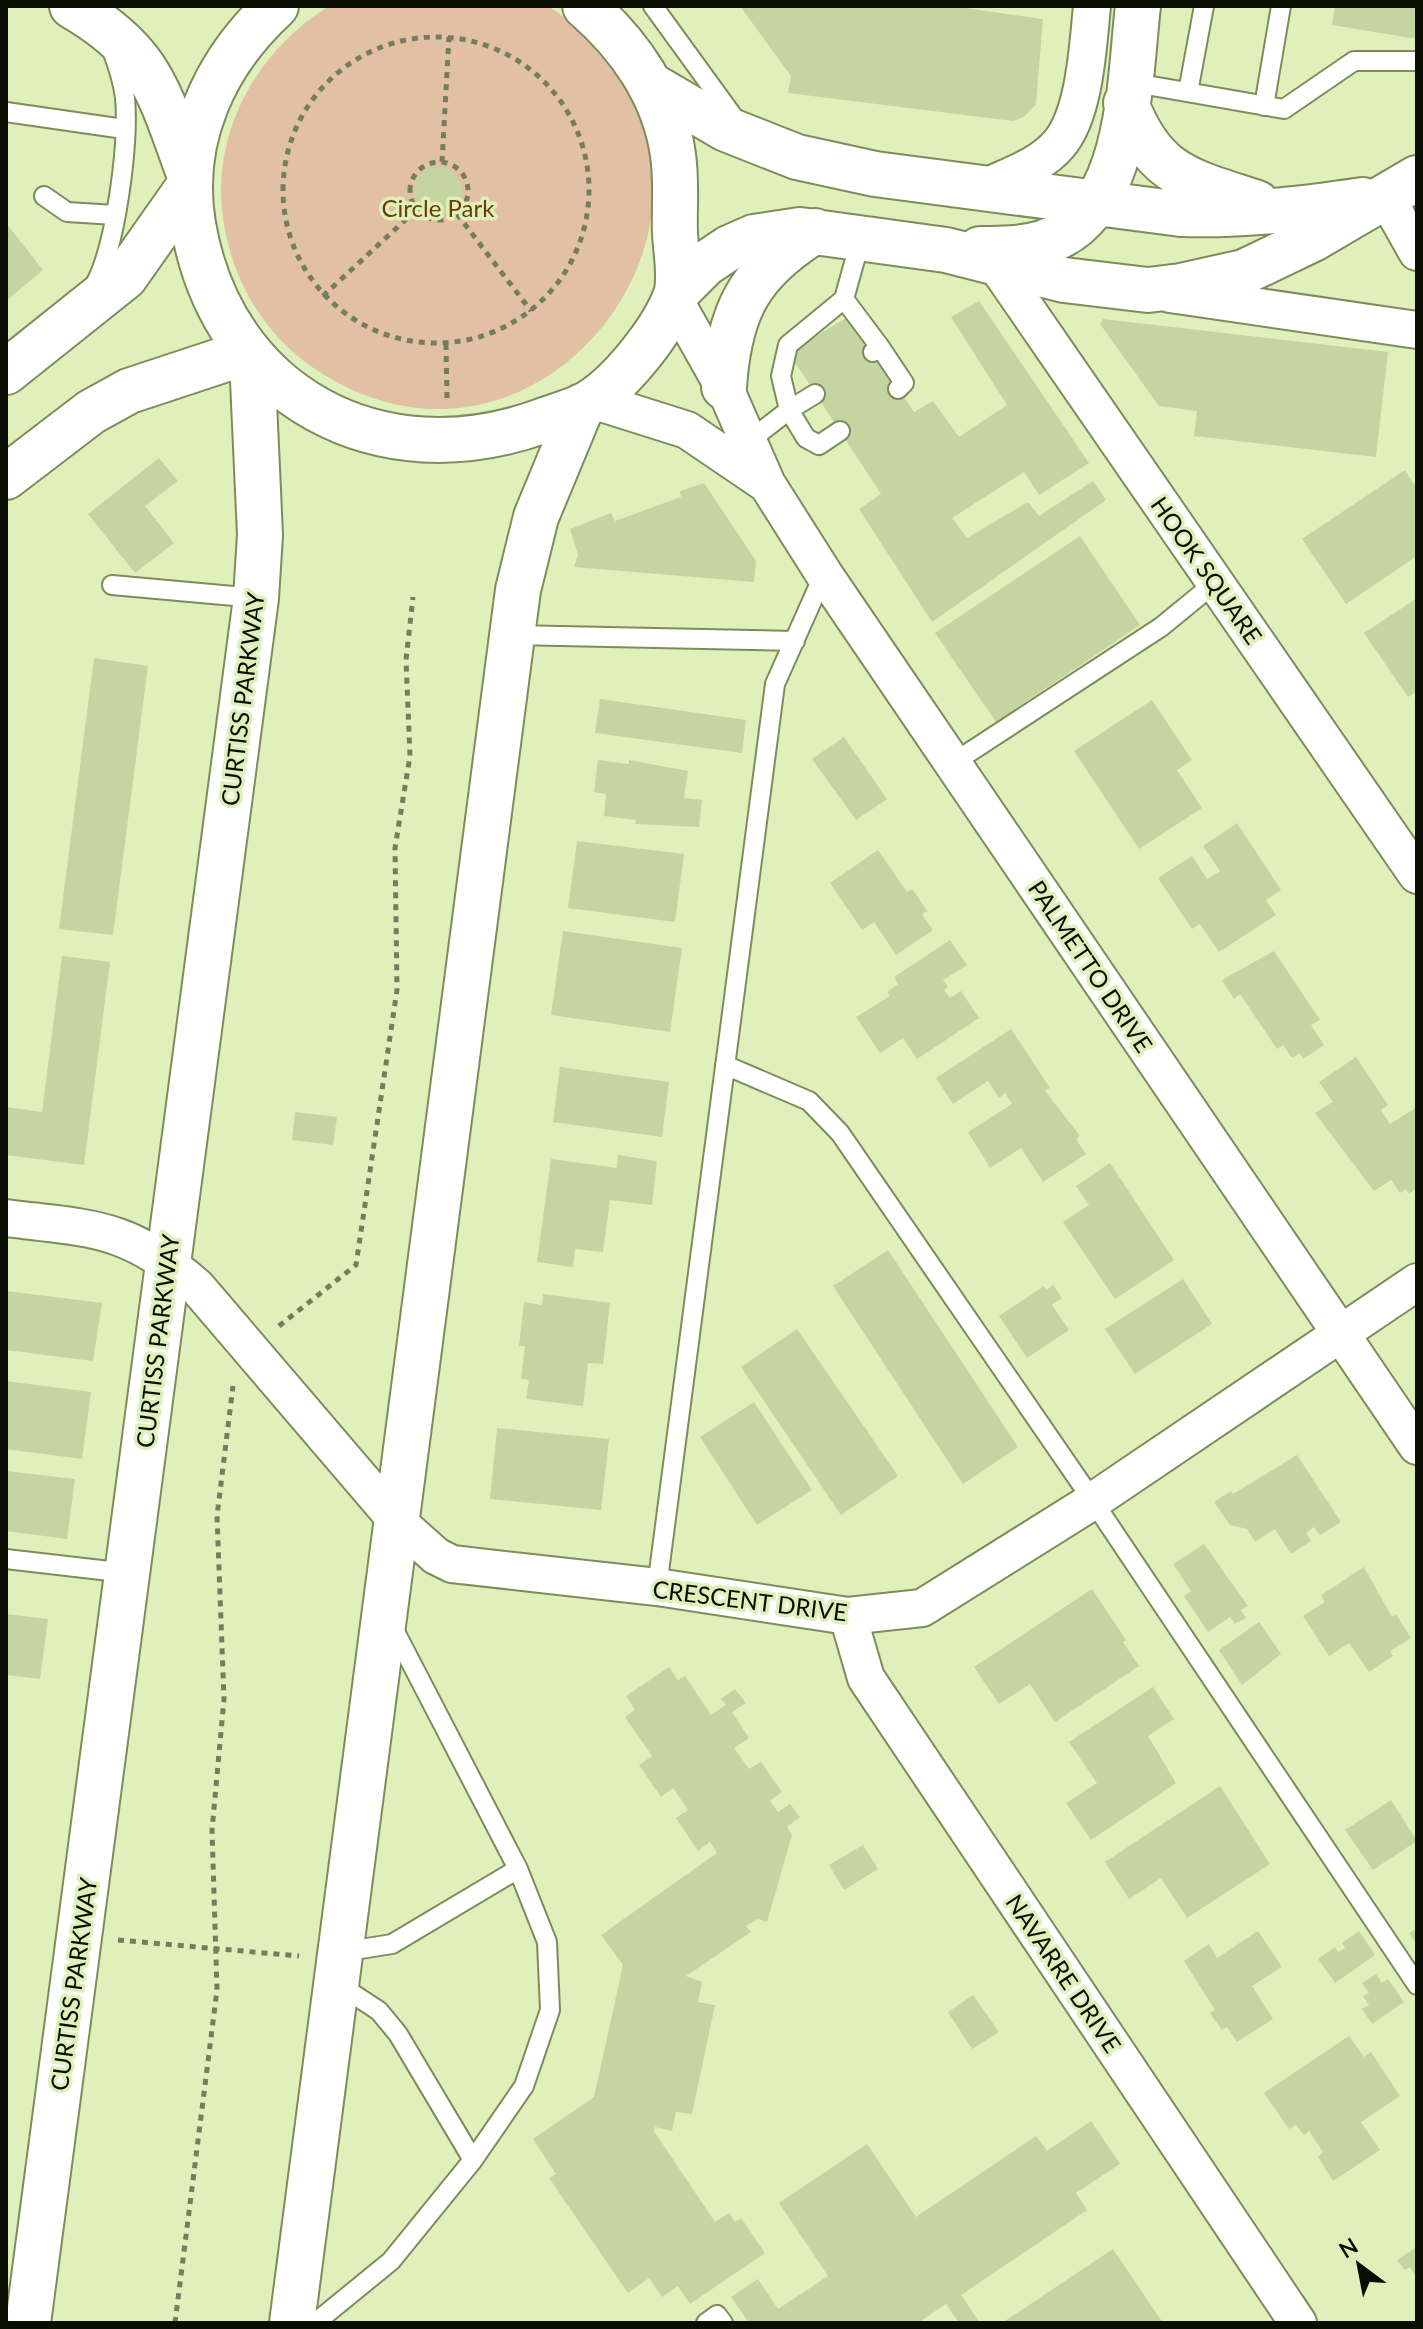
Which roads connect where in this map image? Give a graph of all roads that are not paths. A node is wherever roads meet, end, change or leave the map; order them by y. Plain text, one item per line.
1 (276, 6) edge
2 (585, 6) edge
3 (653, 6) edge
4 (1092, 6) edge
5 (1138, 6) edge
6 (1204, 6) edge
7 (1281, 6) edge
8 (87, 16) edge
9 (1417, 61) edge
10 (649, 84) junction
11 (1127, 92) junction
12 (1188, 92) junction
13 (1264, 106) junction
14 (6, 112) edge
15 (124, 129) junction
16 (754, 143) junction
17 (188, 180) junction
18 (984, 188) junction
19 (1401, 188) edge
20 (44, 196) dead end
21 (1093, 204) junction
22 (1282, 212) junction
23 (115, 215) junction
24 (815, 231) junction
25 (861, 238) junction
26 (946, 250) junction
27 (1417, 252) edge
28 (996, 265) junction
29 (1148, 290) junction
30 (676, 296) junction
31 (844, 299) junction
32 (77, 315) junction
33 (1417, 330) edge
34 (249, 355) junction
35 (6, 372) edge
36 (724, 387) junction
37 (898, 389) dead end
38 (815, 394) dead end
39 (587, 403) junction
40 (789, 410) junction
41 (840, 431) dead end
42 (749, 441) junction
43 (6, 477) edge
44 (767, 484) junction
45 (824, 574) junction
46 (1216, 582) junction
47 (112, 585) dead end
48 (256, 598) junction
49 (512, 635) junction
50 (795, 641) junction
51 (953, 763) junction
52 (1417, 875) edge
53 (725, 1065) junction
54 (6, 1218) edge
55 (168, 1261) junction
56 (1417, 1282) edge
57 (1342, 1334) junction
58 (1417, 1446) edge
59 (1093, 1501) junction
60 (397, 1521) junction
61 (6, 1559) edge
62 (127, 1573) junction
63 (657, 1587) junction
64 (385, 1613) junction
65 (848, 1616) junction
66 (518, 1869) junction
67 (328, 1964) junction
68 (1417, 1985) edge
69 (473, 2160) junction
70 (28, 2323) edge
71 (292, 2323) edge
72 (315, 2323) edge
73 (706, 2323) edge
74 (723, 2323) edge
75 (1298, 2323) edge

1 - 17 main road
2 - 10 main road
3 - 16 lane
4 - 18 street
5 - 11 main road
6 - 12 lane
7 - 13 lane
8 - 15 lane
8 - 17 main road
9 - 13 lane
10 - 16 main road
10 - 30 main road
11 - 12 lane
11 - 21 main road
11 - 22 main road
12 - 13 lane
14 - 15 lane
15 - 23 lane
16 - 18 main road
17 - 32 main road
17 - 34 main road
18 - 21 main road
19 - 22 main road
19 - 27 street
19 - 29 main road
20 - 23 lane
21 - 22 main road
21 - 26 main road
23 - 32 lane
24 - 25 main road
24 - 30 main road
24 - 36 main road
25 - 26 main road
25 - 31 lane
26 - 28 main road
28 - 29 main road
28 - 46 street, HOOK SQUARE
29 - 33 street
30 - 36 street, PALMETTO DRIVE
30 - 39 main road
31 - 37 lane
31 - 40 lane
32 - 35 main road
34 - 39 main road
34 - 43 main road
34 - 48 main road, CURTISS PARKWAY
36 - 42 street, PALMETTO DRIVE
38 - 40 lane
39 - 44 street, PALMETTO DRIVE
39 - 49 main road
40 - 41 lane
40 - 42 lane
42 - 44 street, PALMETTO DRIVE
44 - 45 street, PALMETTO DRIVE
45 - 50 lane
45 - 51 street, PALMETTO DRIVE
46 - 51 lane
46 - 52 street, HOOK SQUARE
47 - 48 lane
48 - 55 main road, CURTISS PARKWAY
49 - 50 lane
49 - 60 main road
50 - 53 lane
51 - 57 street, PALMETTO DRIVE
53 - 59 lane
53 - 63 lane
54 - 55 street, CRESCENT DRIVE
55 - 60 street, CRESCENT DRIVE
55 - 62 main road, CURTISS PARKWAY
56 - 57 street, CRESCENT DRIVE
57 - 58 street, PALMETTO DRIVE
57 - 59 street, CRESCENT DRIVE
59 - 65 street, CRESCENT DRIVE
59 - 68 lane
60 - 63 street, CRESCENT DRIVE
60 - 64 main road
61 - 62 lane
62 - 70 main road, CURTISS PARKWAY
63 - 65 street, CRESCENT DRIVE
64 - 66 lane
64 - 67 main road
65 - 75 street, NAVARRE DRIVE
66 - 67 lane
66 - 69 lane
67 - 69 lane
67 - 71 main road
69 - 72 lane
73 - 74 lane

